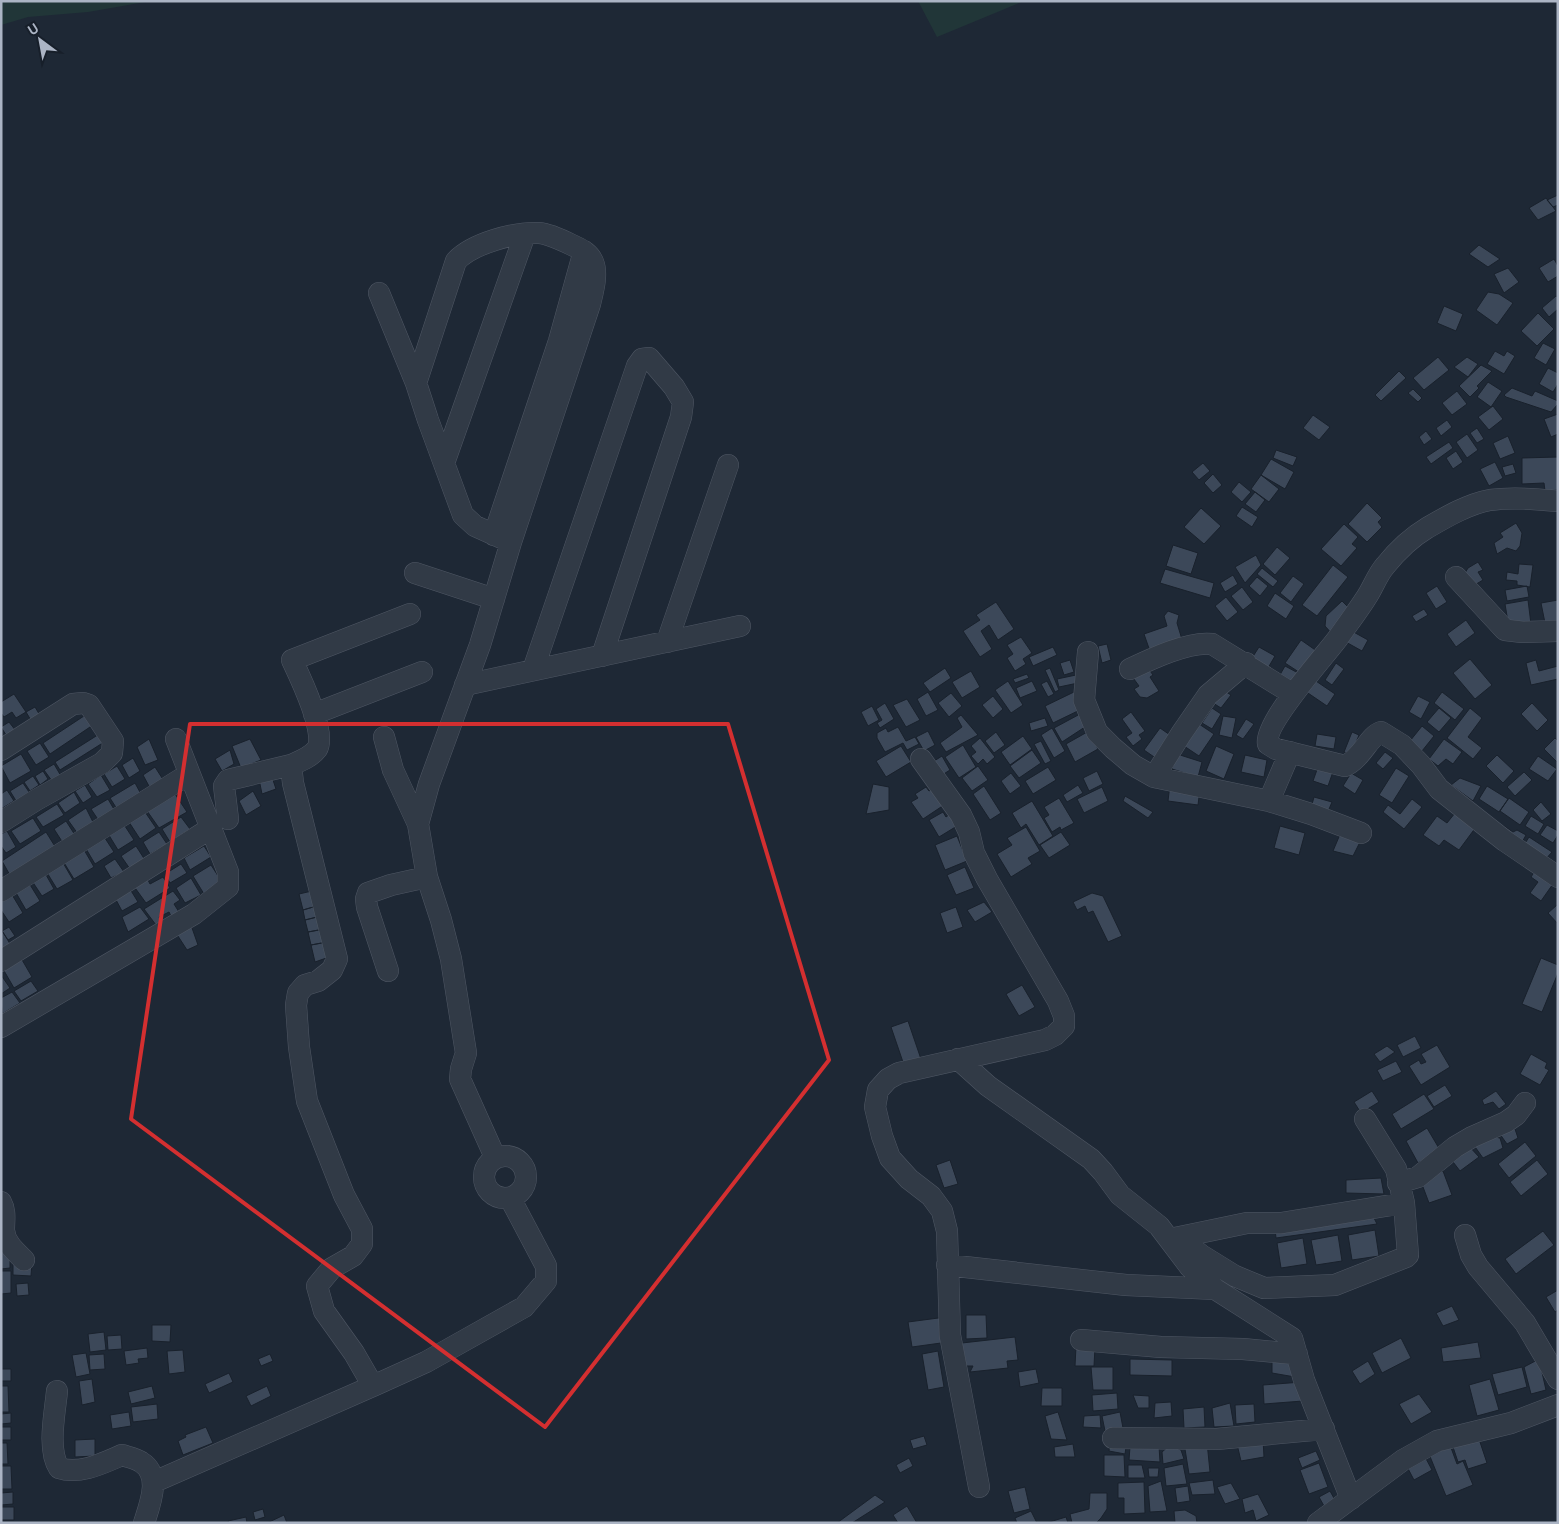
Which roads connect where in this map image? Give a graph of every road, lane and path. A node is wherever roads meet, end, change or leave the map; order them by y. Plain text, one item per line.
1 (524, 234) junction
2 (380, 293) dead end
3 (416, 383) junction
4 (444, 464) junction
5 (728, 465) dead end
6 (1558, 501) edge
7 (502, 538) junction
8 (415, 573) dead end
9 (1456, 577) dead end
10 (494, 599) junction
11 (410, 614) dead end
12 (740, 626) dead end
13 (1558, 631) edge
14 (667, 642) junction
15 (1088, 652) dead end
16 (602, 656) junction
17 (1246, 663) junction
18 (1130, 669) dead end
19 (533, 670) junction
20 (422, 672) dead end
21 (465, 685) junction
22 (1294, 694) junction
23 (314, 714) junction
24 (384, 737) dead end
25 (176, 739) dead end
26 (1, 750) edge
27 (1290, 752) junction
28 (921, 759) dead end
29 (291, 765) junction
30 (190, 774) junction
31 (1154, 777) junction
32 (1269, 800) junction
33 (1, 822) edge
34 (219, 824) junction
35 (418, 824) junction
36 (1361, 833) dead end
37 (427, 877) junction
38 (1558, 877) edge
39 (1, 891) edge
40 (1, 961) edge
41 (388, 971) dead end
42 (1, 1028) edge
43 (958, 1059) junction
44 (1525, 1103) dead end
45 (1364, 1118) dead end
46 (495, 1157) junction
47 (1401, 1193) junction
48 (510, 1198) junction
49 (1, 1202) edge
50 (1465, 1235) dead end
51 (1175, 1238) junction
52 (24, 1260) dead end
53 (947, 1265) junction
54 (1215, 1289) junction
55 (1081, 1340) dead end
56 (1297, 1354) junction
57 (1558, 1379) edge
58 (373, 1386) junction
59 (57, 1391) dead end
60 (1558, 1405) edge
61 (1324, 1429) junction
62 (1113, 1438) dead end
63 (154, 1482) junction
64 (979, 1487) dead end
65 (1351, 1499) junction
66 (1324, 1521) edge
67 (144, 1523) edge

1 - 3 street
1 - 4 street
1 - 7 street
2 - 3 street
3 - 4 street
4 - 7 street
5 - 14 street
6 - 22 street
7 - 10 street
8 - 10 street
9 - 13 street
10 - 21 street
11 - 23 street
12 - 14 street
14 - 16 street
15 - 31 street
16 - 19 street
16 - 19 street
17 - 18 street
17 - 22 street
17 - 31 street
19 - 21 street
20 - 23 street
21 - 35 street
22 - 27 street
23 - 29 street
24 - 35 street
25 - 30 street
26 - 33 street
27 - 32 street
27 - 38 street
28 - 43 street
29 - 34 street
29 - 58 street
30 - 34 street
30 - 39 street
31 - 32 street
32 - 36 street
34 - 40 street
34 - 42 street
35 - 37 street
37 - 41 street
37 - 46 street
43 - 51 street
43 - 53 street
44 - 47 street
45 - 47 street
46 - 48 street
46 - 48 street
47 - 51 street
47 - 51 street
48 - 58 street
49 - 52 street
50 - 57 street
51 - 54 street
53 - 54 street
53 - 64 street
54 - 56 street
55 - 56 street
56 - 61 street
58 - 63 street
59 - 63 street
60 - 65 street
61 - 62 street
61 - 65 street
63 - 67 street
65 - 66 street

